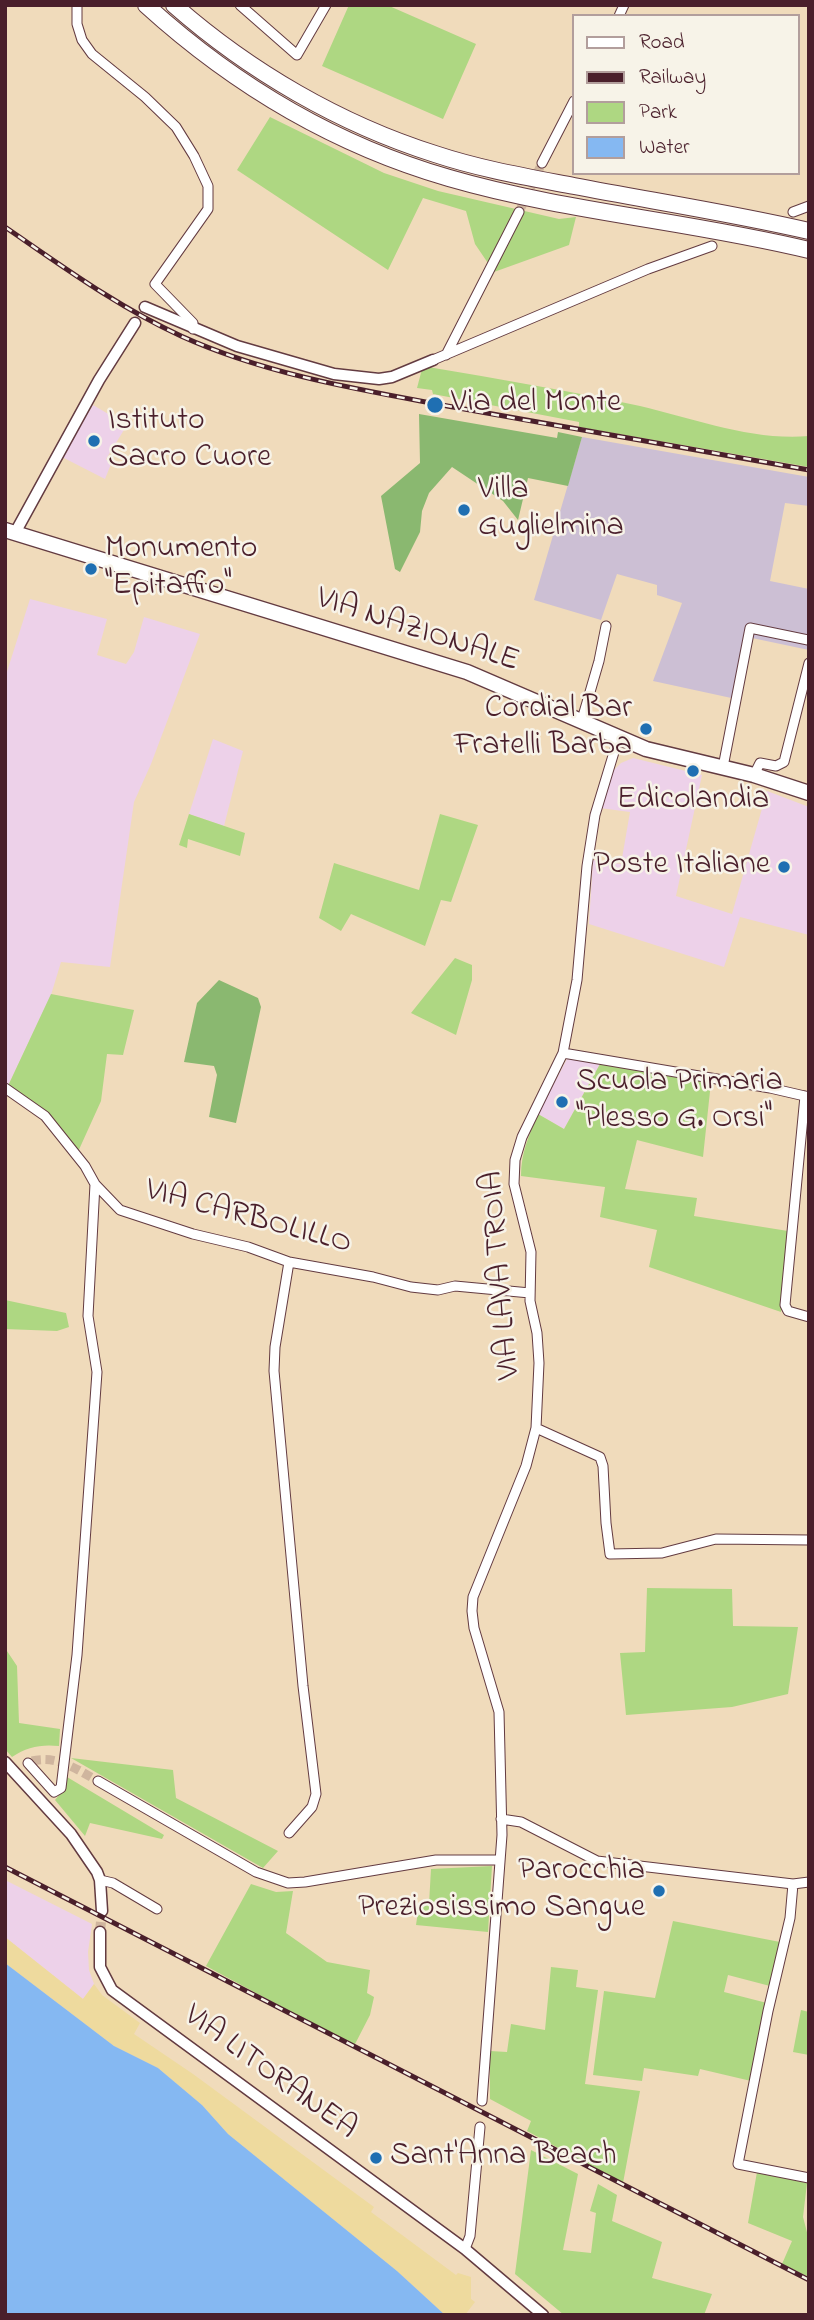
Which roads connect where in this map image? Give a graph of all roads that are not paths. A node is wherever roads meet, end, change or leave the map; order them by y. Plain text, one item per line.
1 (76, 5) edge
2 (146, 5) edge
3 (174, 5) edge
4 (240, 5) edge
5 (326, 5) edge
6 (572, 105) edge
7 (542, 163) tunnel mouth
8 (809, 206) edge
9 (519, 212) tunnel mouth
10 (793, 212) dead end
11 (809, 231) edge
12 (712, 246) dead end
13 (809, 250) edge
14 (145, 307) dead end
15 (135, 323) dead end
16 (193, 329) junction
17 (446, 355) junction
18 (433, 360) joint
19 (10, 531) edge
20 (606, 626) dead end
21 (808, 640) edge
22 (809, 663) edge
23 (580, 723) junction
24 (618, 739) junction
25 (723, 767) junction
26 (754, 775) junction
27 (809, 793) edge
28 (563, 1053) junction
29 (5, 1088) edge
30 (807, 1096) edge
31 (95, 1184) junction
32 (289, 1262) junction
33 (530, 1293) junction
34 (809, 1317) edge
35 (536, 1428) junction
36 (809, 1540) edge
37 (5, 1762) edge
38 (15, 1772) junction
39 (98, 1781) tunnel mouth
40 (501, 1819) junction
41 (289, 1833) dead end
42 (499, 1860) junction
43 (100, 1880) junction
44 (809, 1882) edge
45 (793, 1884) junction
46 (157, 1909) dead end
47 (102, 1911) tunnel mouth
48 (100, 1932) tunnel mouth
49 (482, 2101) dead end
50 (480, 2127) dead end
51 (809, 2178) edge
52 (465, 2249) junction
53 (543, 2315) edge

1 - 16 street
2 - 13 highway
3 - 11 highway
4 - 5 street
6 - 7 street
8 - 10 street
9 - 17 street
12 - 17 street
14 - 16 street
15 - 19 street
16 - 18 street
17 - 18 street
19 - 23 main road, VIA NAZIONALE
20 - 23 street
21 - 25 street
22 - 26 street
23 - 24 main road, VIA NAZIONALE
24 - 25 main road, VIA NAZIONALE
24 - 28 street, VIA LAVA TROIA
25 - 26 main road, VIA NAZIONALE
26 - 27 main road, VIA NAZIONALE
28 - 30 street
28 - 33 street, VIA LAVA TROIA
29 - 31 street, VIA CARBOLILLO
30 - 34 street
31 - 32 street, VIA CARBOLILLO
31 - 38 street
32 - 33 street, VIA CARBOLILLO
32 - 41 street
33 - 35 street, VIA LAVA TROIA
35 - 36 street
35 - 40 street, VIA LAVA TROIA
37 - 38 street
38 - 43 street
39 - 42 street
40 - 42 street, VIA LAVA TROIA
40 - 45 street
42 - 49 street, VIA LAVA TROIA
43 - 46 street
43 - 47 street
44 - 45 street
45 - 51 street
48 - 52 street, VIA LITORANEA
50 - 52 street
52 - 53 street, VIA LITORANEA

